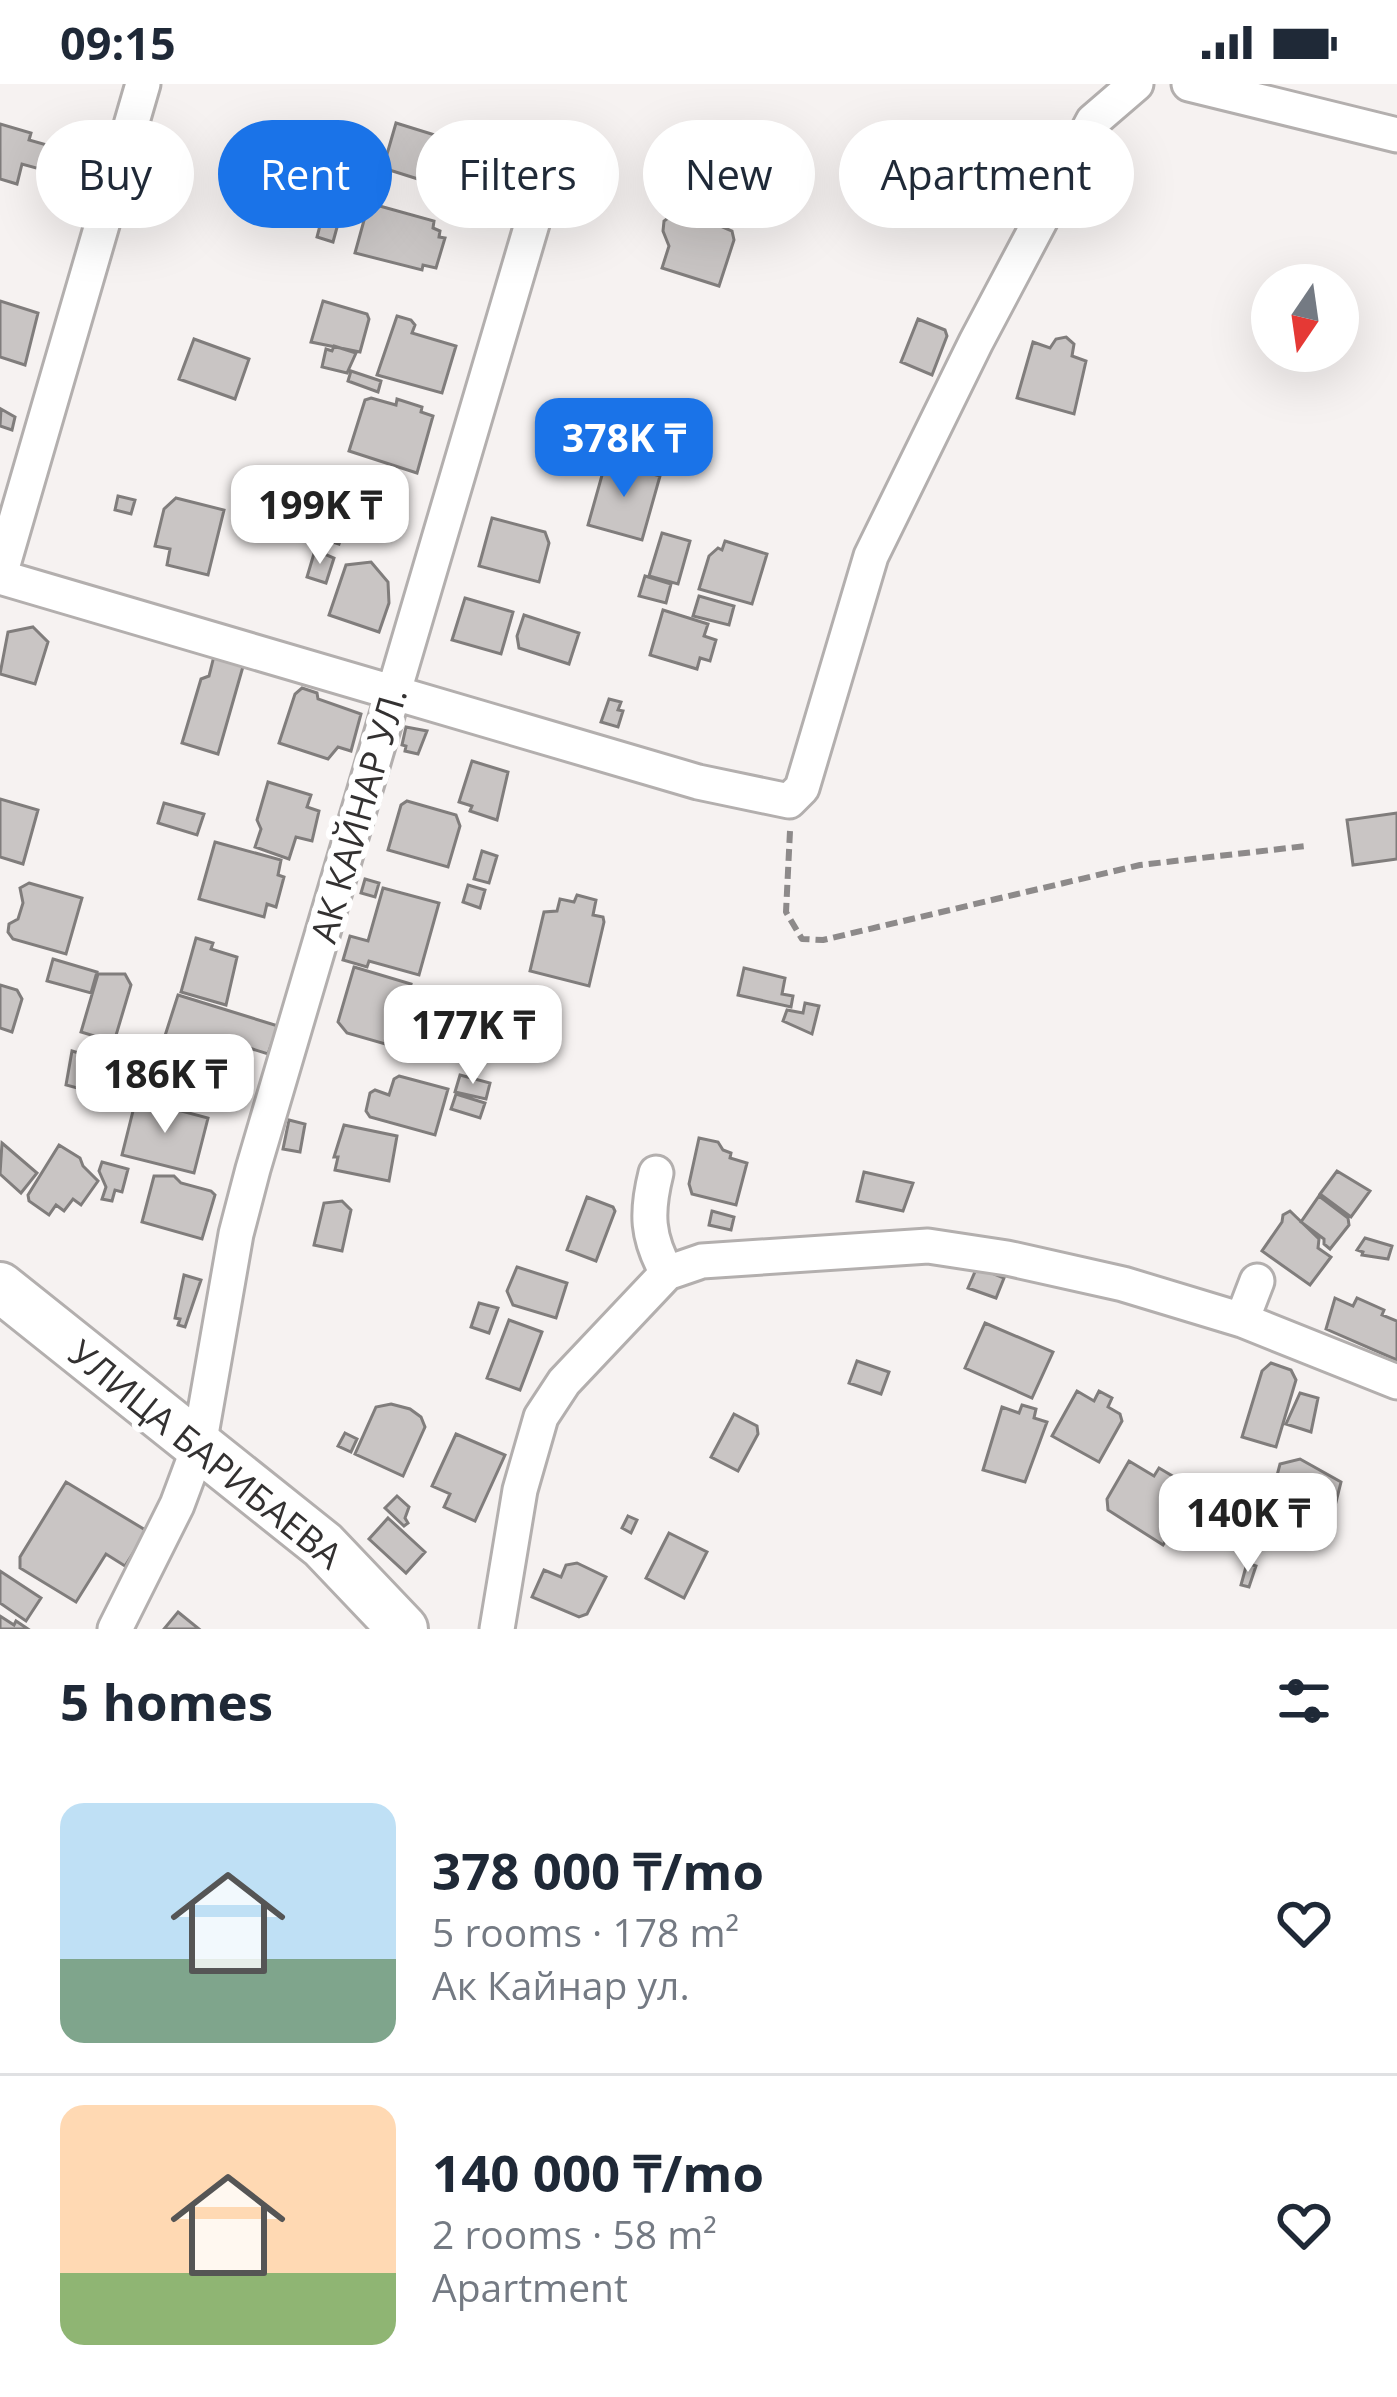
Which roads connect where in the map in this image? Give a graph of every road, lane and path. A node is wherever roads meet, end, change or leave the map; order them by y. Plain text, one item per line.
1 (142, 84) edge
2 (1136, 84) edge
3 (1189, 84) edge
4 (1397, 135) edge
5 (531, 228) edge
6 (0, 576) edge
7 (394, 691) junction
8 (788, 801) junction
9 (1306, 846) dead end
10 (656, 1173) dead end
11 (667, 1273) junction
12 (1257, 1281) dead end
13 (0, 1287) edge
14 (1242, 1320) junction
15 (1397, 1382) edge
16 (199, 1446) junction
17 (115, 1629) edge
18 (403, 1629) edge
19 (497, 1629) edge

1 - 6 street
2 - 8 street
3 - 4 street
5 - 7 street, АК КАЙНАР УЛ.
6 - 7 street
7 - 8 street
7 - 16 street, АК КАЙНАР УЛ.
8 - 9 path
10 - 11 street
11 - 14 street
11 - 19 street
12 - 14 street
13 - 16 street, УЛИЦА БАРИБАЕВА
14 - 15 street
16 - 17 street, АК КАЙНАР УЛ.
16 - 18 street, УЛИЦА БАРИБАЕВА

